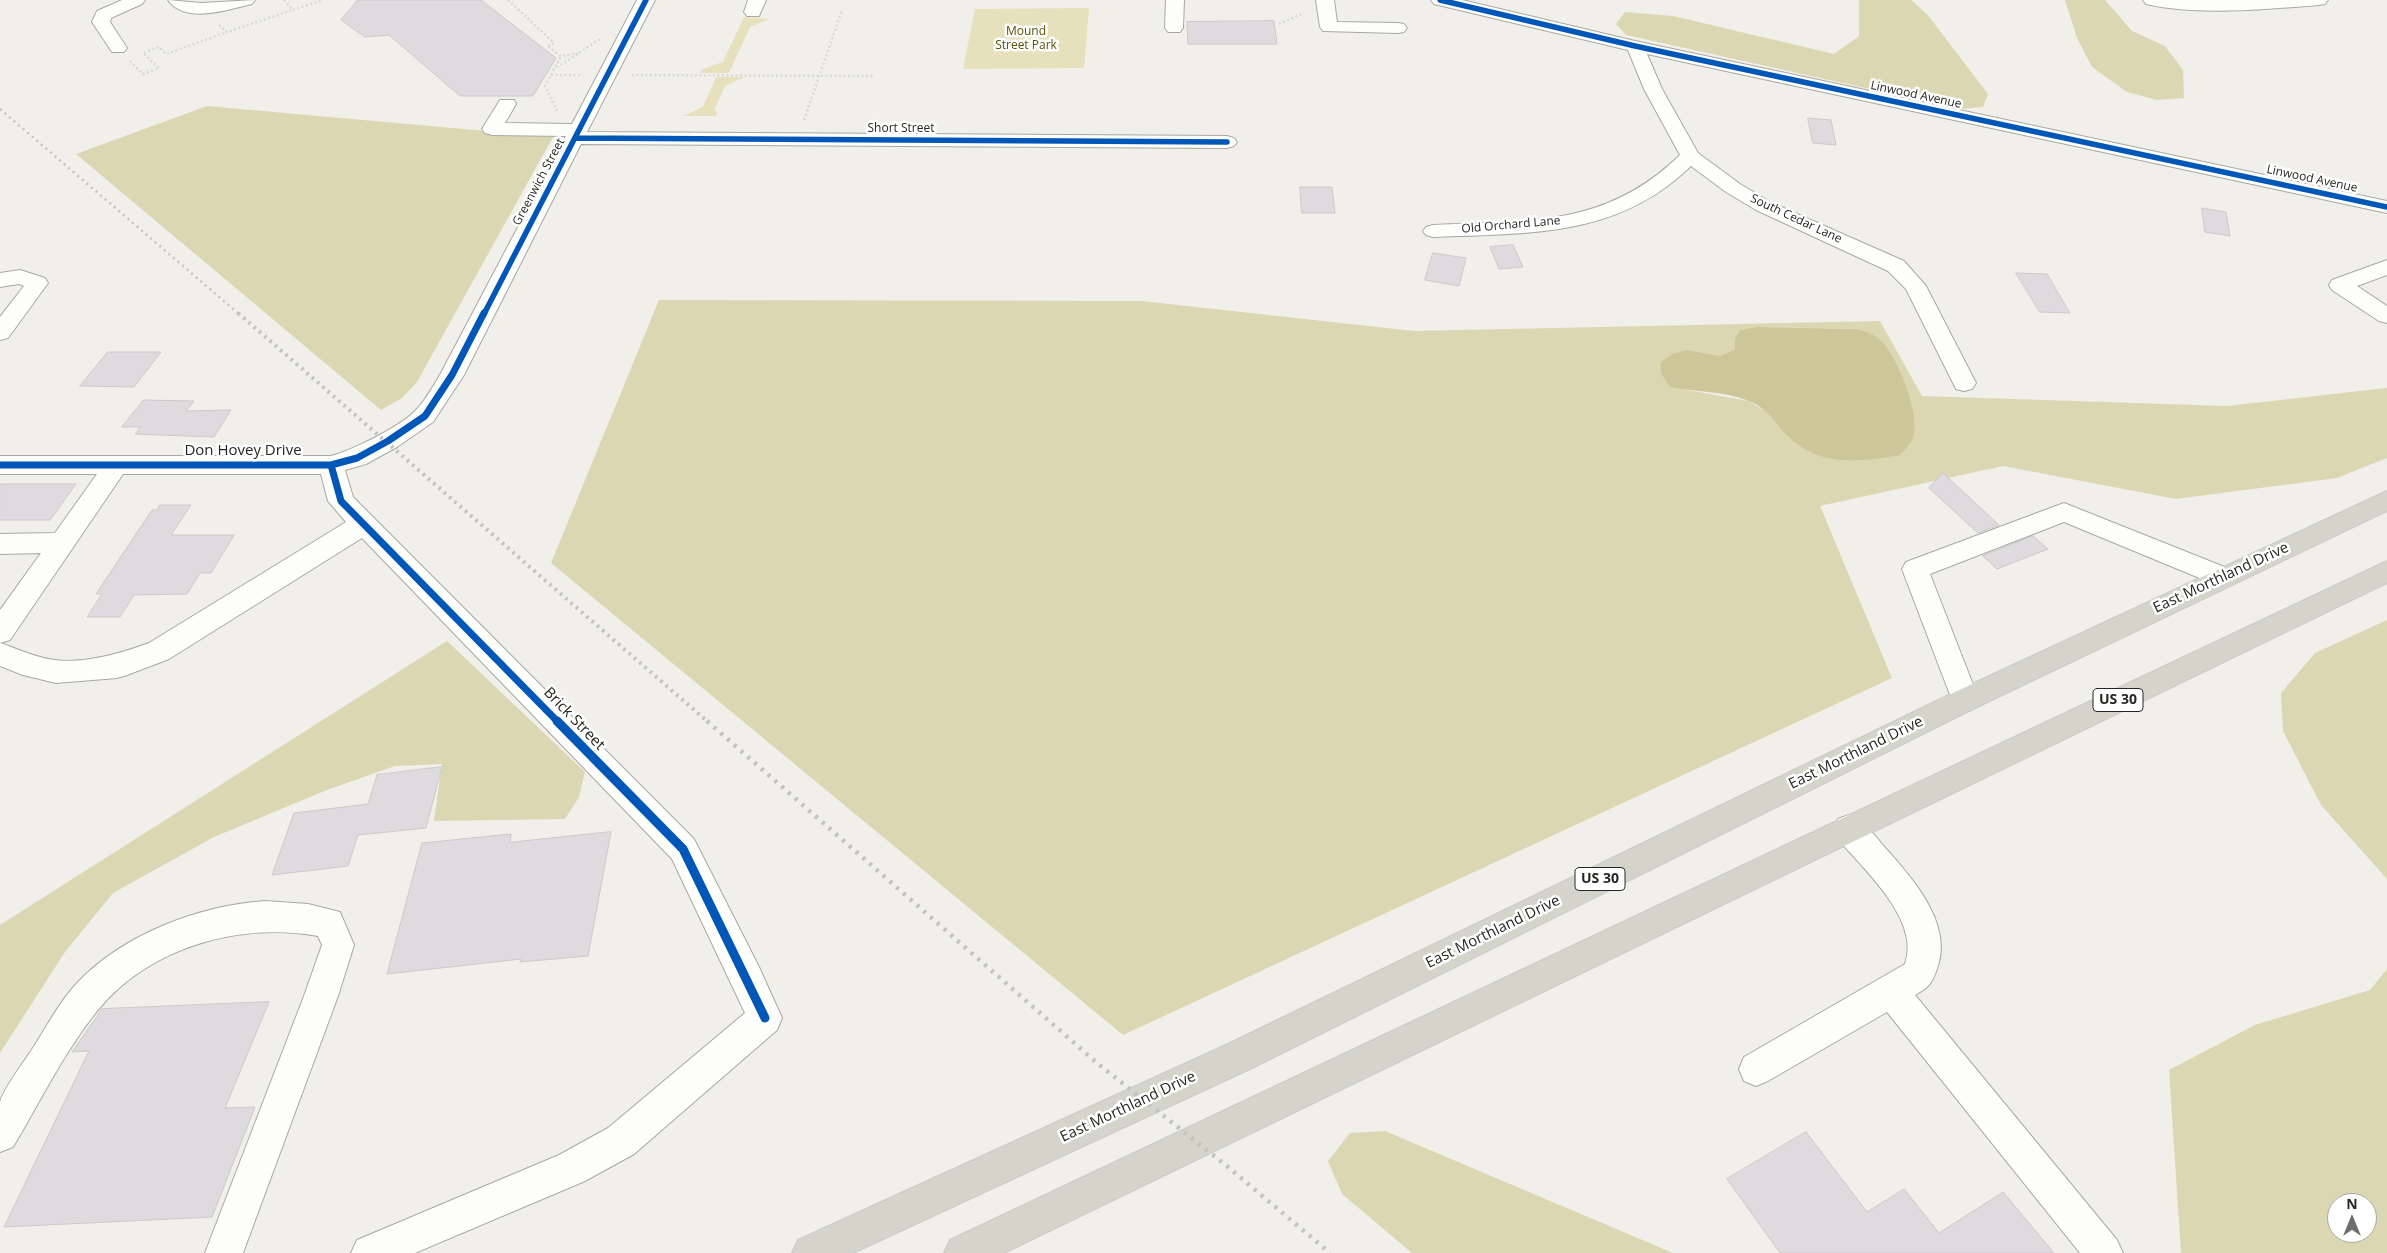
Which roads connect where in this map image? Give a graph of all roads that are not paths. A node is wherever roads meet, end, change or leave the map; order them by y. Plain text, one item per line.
1 (136, 0) edge
2 (177, 0) edge
3 (246, 0) edge
4 (646, 0) edge
5 (1175, 0) edge
6 (1325, 0) edge
7 (1440, 0) edge
8 (2152, 0) edge
9 (2311, 0) edge
10 (2256, 2) edge
11 (1174, 28) dead end
12 (1398, 28) dead end
13 (1635, 46) junction
14 (118, 48) road end
15 (507, 104) dead end
16 (577, 134) junction
17 (1227, 142) dead end
18 (1690, 156) junction
19 (2387, 207) edge
20 (1433, 231) dead end
21 (2387, 268) edge
22 (0, 280) edge
23 (2387, 316) edge
24 (0, 333) edge
25 (452, 375) joint
26 (1964, 383) dead end
27 (116, 465) junction
28 (331, 465) junction
29 (0, 466) edge
30 (2387, 500) edge
31 (364, 524) junction
32 (62, 543) junction
33 (0, 544) edge
34 (2387, 571) edge
35 (2223, 577) junction
36 (0, 632) edge
37 (0, 654) edge
38 (1965, 700) junction
39 (1849, 829) junction
40 (1891, 991) junction
41 (1756, 1069) dead end
42 (0, 1134) edge
43 (224, 1253) edge
44 (370, 1253) edge
45 (811, 1253) edge
46 (964, 1253) edge
47 (2104, 1253) edge

1 - 14 street
2 - 3 street
4 - 16 street, Greenwich Street
5 - 11 street
6 - 12 street
7 - 13 street, Linwood Avenue
8 - 10 street
9 - 10 street
13 - 18 street, South Cedar Lane
13 - 19 street, Linwood Avenue
15 - 16 street, Short Street
16 - 17 street, Short Street
16 - 25 street, Greenwich Street
18 - 20 street, Old Orchard Lane
18 - 26 street, South Cedar Lane
21 - 23 street
22 - 24 street
25 - 28 street, Don Hovey Drive
27 - 28 street, Don Hovey Drive
27 - 29 street, Don Hovey Drive
27 - 32 street
28 - 31 street, Brick Street
30 - 35 highway, East Morthland Drive / US 30
31 - 37 street
31 - 44 street, Brick Street
32 - 33 street
32 - 36 street
34 - 39 highway, US 30
35 - 38 highway, East Morthland Drive / US 30
35 - 38 street
38 - 45 highway, East Morthland Drive / US 30
39 - 40 street
39 - 46 highway, US 30
40 - 41 street
40 - 47 street
42 - 43 street

